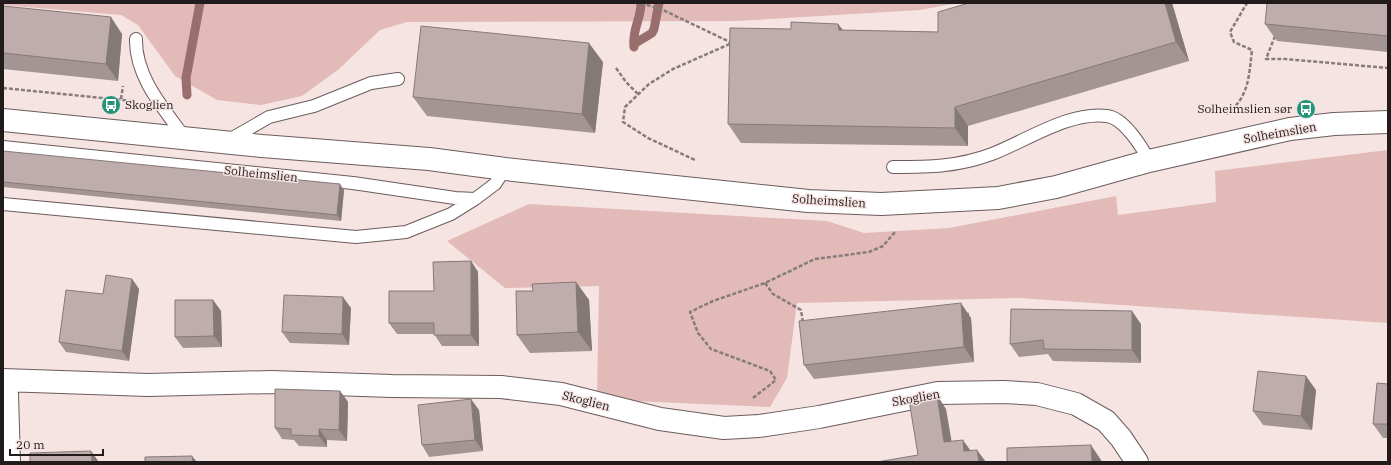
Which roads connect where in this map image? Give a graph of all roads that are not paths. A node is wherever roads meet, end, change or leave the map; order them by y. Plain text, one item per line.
1 (136, 40) dead end
2 (398, 79) dead end
3 (3, 120) edge
4 (1388, 122) edge
5 (185, 138) junction
6 (226, 142) junction
7 (3, 148) edge
8 (1149, 161) junction
9 (893, 167) dead end
10 (506, 169) junction
11 (475, 199) junction
12 (3, 204) edge
13 (5, 387) edge
14 (9, 462) edge
15 (1137, 462) edge

1 - 5 lane
2 - 6 lane
3 - 5 street, Solheimslien
4 - 8 street, Solheimslien
5 - 6 street, Solheimslien
6 - 10 street, Solheimslien
7 - 11 lane, Solheimslien
8 - 9 lane
8 - 10 street, Solheimslien
10 - 11 lane
11 - 12 lane
13 - 14 street
13 - 15 street, Skoglien

